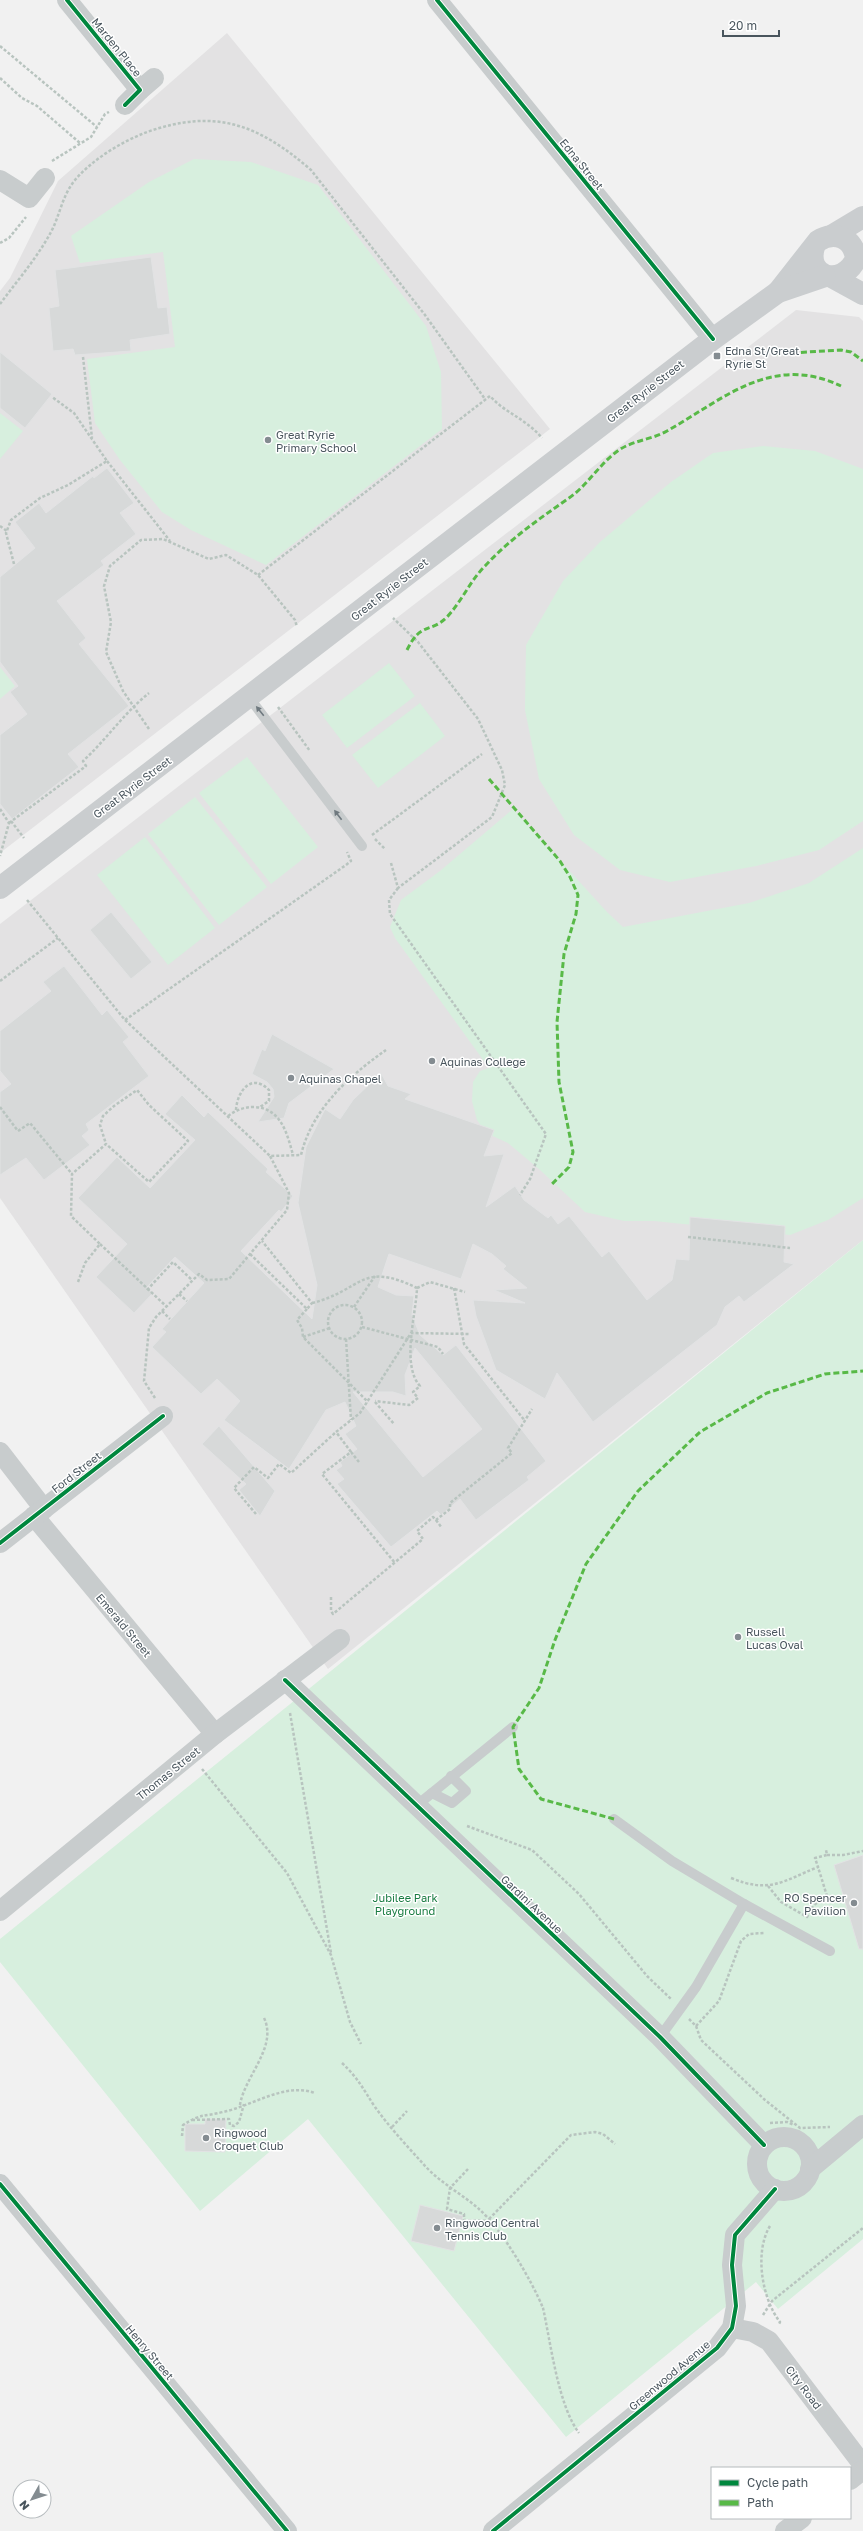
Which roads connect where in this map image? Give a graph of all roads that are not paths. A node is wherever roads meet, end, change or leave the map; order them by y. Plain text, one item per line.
1 (67, 0) edge
2 (437, 0) edge
3 (125, 105) road end
4 (45, 178) road end
5 (0, 180) edge
6 (863, 217) edge
7 (833, 235) junction
8 (814, 247) junction
9 (859, 253) edge
10 (829, 276) junction
11 (778, 292) junction
12 (863, 294) edge
13 (713, 338) junction
14 (248, 696) junction
15 (362, 846) dead end
16 (0, 888) edge
17 (166, 1414) road end
18 (0, 1452) edge
19 (39, 1512) junction
20 (0, 1543) edge
21 (340, 1639) dead end
22 (284, 1680) junction
23 (513, 1727) dead end
24 (215, 1734) junction
25 (451, 1776) junction
26 (432, 1793) junction
27 (416, 1806) junction
28 (614, 1819) dead end
29 (744, 1904) junction
30 (0, 1911) edge
31 (830, 1951) dead end
32 (660, 2036) junction
33 (863, 2125) edge
34 (838, 2135) junction
35 (802, 2137) junction
36 (764, 2145) junction
37 (810, 2169) junction
38 (768, 2183) junction
39 (0, 2184) edge
40 (732, 2328) junction
41 (863, 2465) edge
42 (863, 2470) edge
43 (851, 2479) edge
44 (801, 2519) edge
45 (287, 2531) edge
46 (493, 2531) edge
47 (785, 2531) edge

1 - 3 street, Marden Place
2 - 13 street, Edna Street
4 - 5 street
6 - 7 main road
7 - 8 main road
7 - 9 main road
8 - 10 main road
8 - 11 main road, Great Ryrie Street
9 - 10 main road
10 - 11 main road, Great Ryrie Street
10 - 12 main road
11 - 13 main road, Great Ryrie Street
13 - 14 main road, Great Ryrie Street
15 -> 14 lane
14 - 16 main road, Great Ryrie Street
17 - 19 street, Ford Street
18 - 19 street, Emerald Street
19 - 20 street, Ford Street
19 - 24 street, Emerald Street
21 - 22 street, Thomas Street
22 - 24 street, Thomas Street
22 - 27 street, Gardini Avenue
23 - 25 lane
24 - 30 street, Thomas Street
25 - 26 lane
25 - 26 lane
26 - 27 lane
27 - 32 street, Gardini Avenue
28 - 29 lane
29 - 31 lane
29 - 32 lane
32 - 36 street, Gardini Avenue
33 - 34 street
34 - 35 street
34 - 37 street
35 - 36 street
35 - 37 street
36 - 38 street
37 - 38 street
38 - 40 street, Greenwood Avenue
39 - 45 street, Henry Street
40 - 41 street, City Road
40 - 46 street, Greenwood Avenue
42 - 43 street
44 - 47 street

